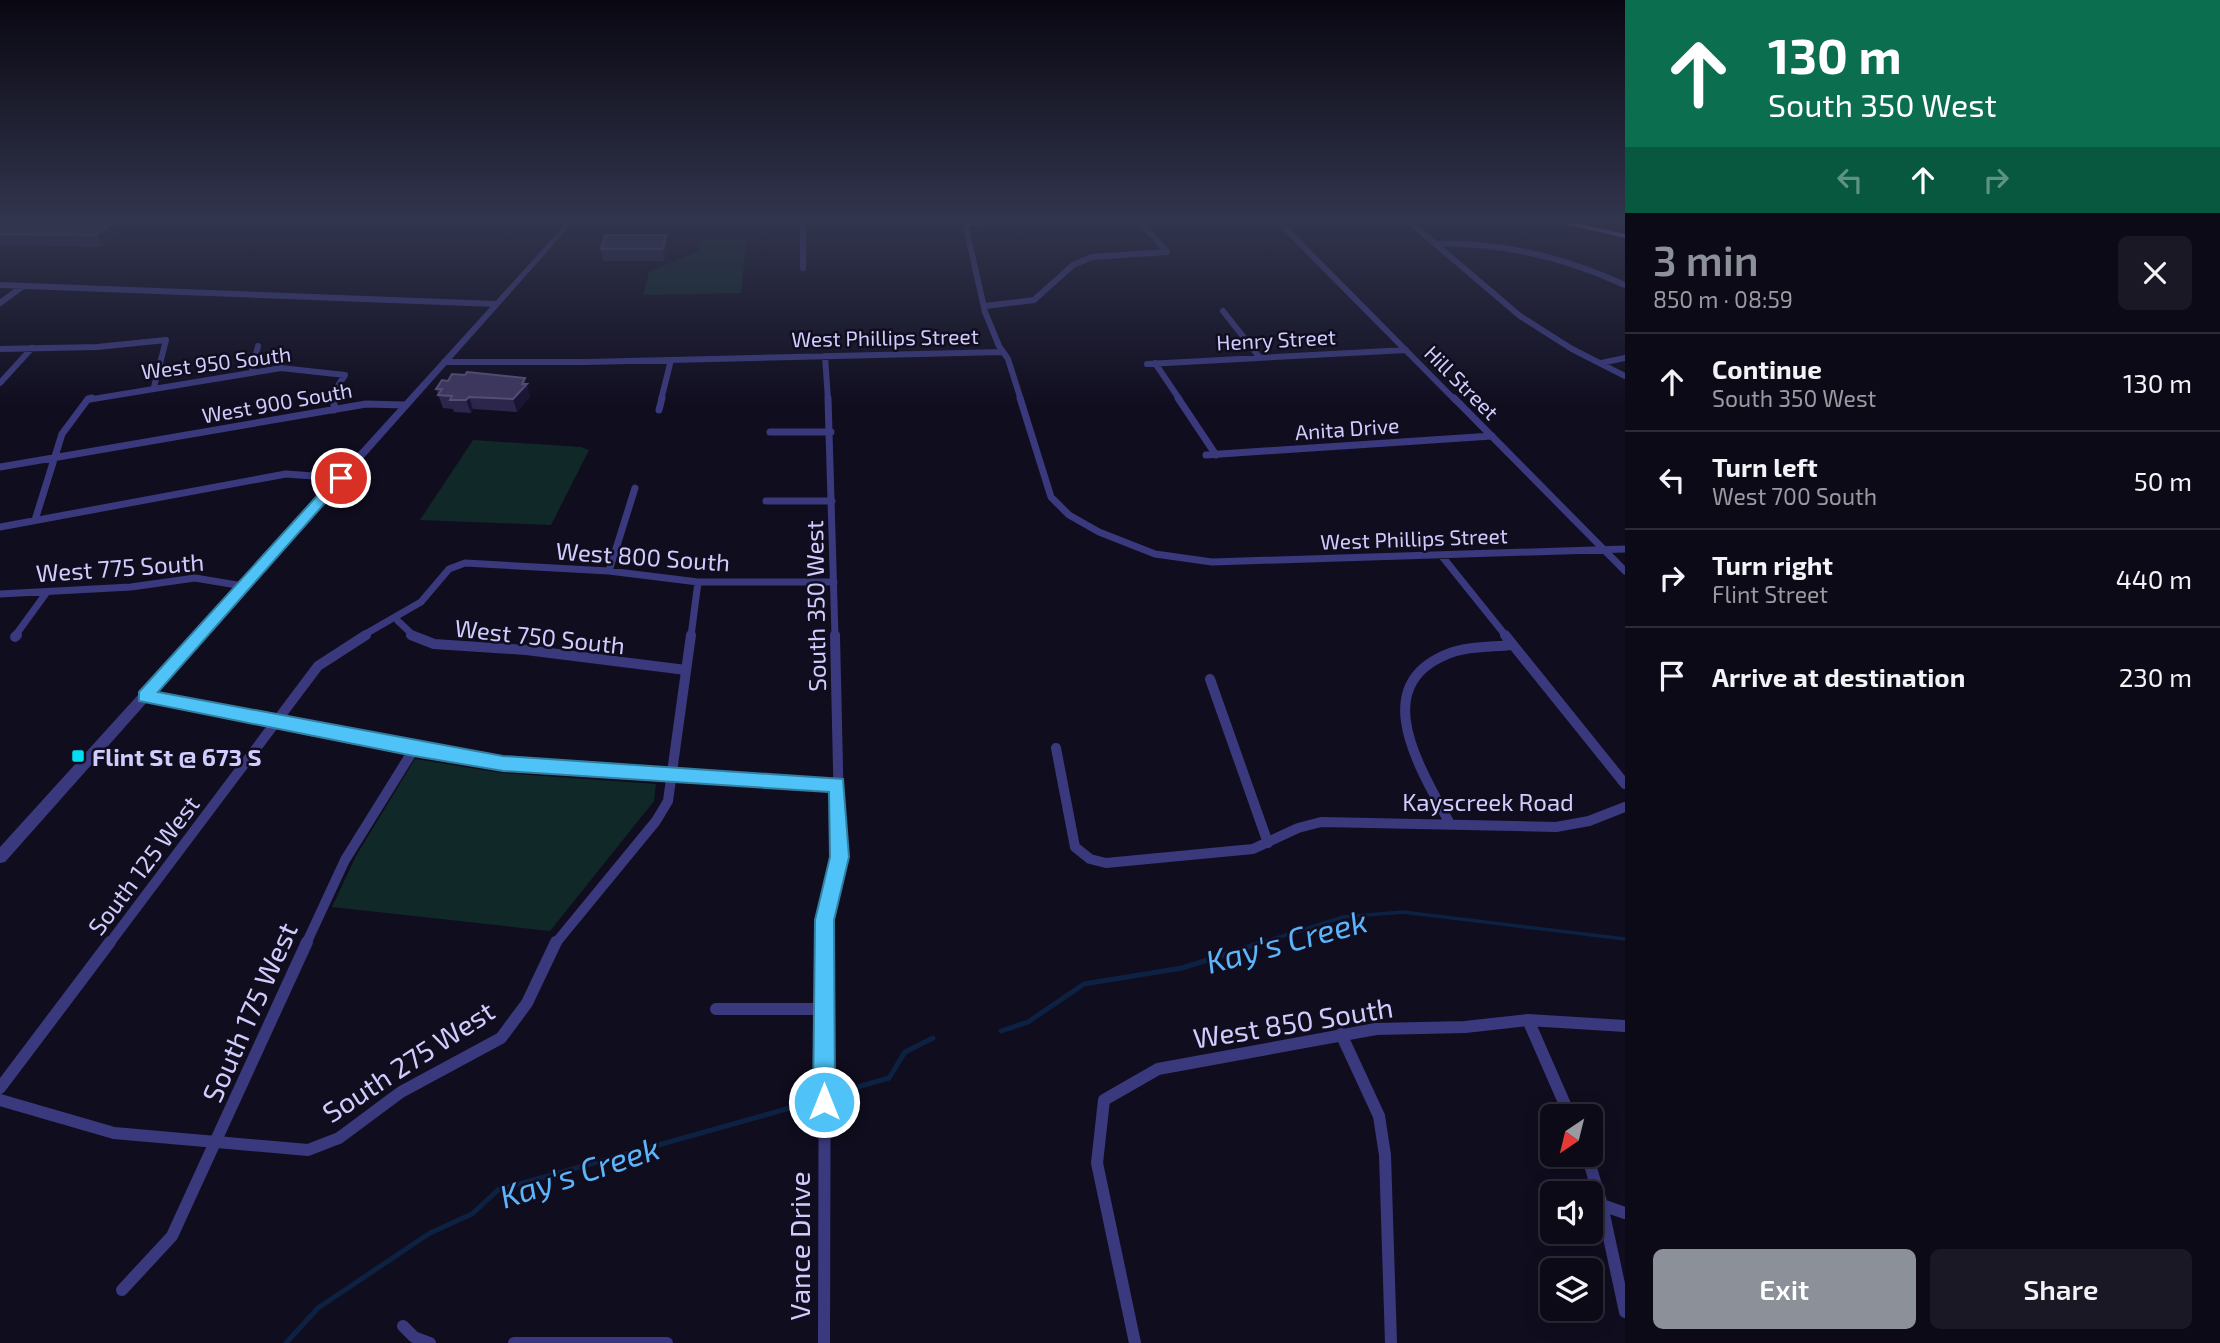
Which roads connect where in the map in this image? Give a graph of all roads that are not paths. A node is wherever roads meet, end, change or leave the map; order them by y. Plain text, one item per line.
1 (517, 281) edge
2 (979, 281) edge
3 (1056, 281) edge
4 (1337, 281) edge
5 (1478, 281) edge
6 (0, 285) edge
7 (23, 286) junction
8 (0, 303) edge
9 (496, 304) junction
10 (985, 306) junction
11 (1223, 311) dead end
12 (257, 346) dead end
13 (32, 348) junction
14 (0, 349) edge
15 (1406, 350) junction
16 (1002, 352) junction
17 (825, 356) junction
18 (1260, 358) junction
19 (1625, 358) edge
20 (671, 360) junction
21 (444, 362) junction
22 (1147, 363) dead end
23 (1155, 363) junction
24 (1601, 363) junction
25 (252, 371) junction
26 (1625, 376) edge
27 (0, 383) edge
28 (154, 387) junction
29 (405, 405) junction
30 (334, 410) junction
31 (659, 410) dead end
32 (770, 432) dead end
33 (831, 432) junction
34 (1492, 436) junction
35 (1206, 455) dead end
36 (1216, 455) junction
37 (56, 458) junction
38 (0, 467) edge
39 (341, 478) junction
40 (635, 488) dead end
41 (765, 501) dead end
42 (832, 501) junction
43 (35, 520) junction
44 (0, 527) edge
45 (1603, 549) junction
46 (1625, 549) edge
47 (1441, 555) junction
48 (449, 569) joint
49 (609, 571) junction
50 (1625, 571) edge
51 (698, 582) junction
52 (834, 582) junction
53 (243, 586) junction
54 (47, 592) junction
55 (0, 594) edge
56 (398, 621) junction
57 (15, 637) dead end
58 (1512, 645) junction
59 (685, 670) junction
60 (1210, 678) dead end
61 (145, 696) junction
62 (277, 723) junction
63 (1056, 748) dead end
64 (414, 749) junction
65 (673, 777) junction
66 (1625, 784) edge
67 (837, 785) junction
68 (1625, 807) edge
69 (1450, 824) junction
70 (1268, 844) junction
71 (0, 857) edge
72 (840, 857) joint
73 (716, 1009) dead end
74 (824, 1009) junction
75 (1528, 1020) junction
76 (1625, 1026) edge
77 (1340, 1034) junction
78 (0, 1088) edge
79 (0, 1100) edge
80 (1565, 1104) edge
81 (216, 1143) junction
82 (1603, 1205) edge
83 (1603, 1210) edge
84 (1625, 1213) edge
85 (122, 1290) dead end
86 (1625, 1312) edge
87 (403, 1326) dead end
88 (430, 1343) edge
89 (514, 1343) edge
90 (667, 1343) edge
91 (824, 1343) edge
92 (1135, 1343) edge
93 (1391, 1343) edge

1 - 9 street
2 - 10 street
3 - 10 street
4 - 15 street, Hill Street
5 - 24 street
6 - 7 street
7 - 8 street
7 - 9 street
9 - 21 street
10 - 16 street
11 - 18 street
12 - 25 street
13 - 14 street
13 - 27 street
13 - 28 street
15 - 18 street, Henry Street
15 - 34 street, Hill Street
16 - 17 street, West Phillips Street
16 - 47 street, West Phillips Street
17 - 20 street, West Phillips Street
17 - 33 street, South 350 West
18 - 23 street, Henry Street
19 - 24 street
20 - 21 street, West Phillips Street
20 - 31 street
21 - 29 street
22 - 23 street, Henry Street
23 - 36 street
24 - 26 street
25 - 28 street, West 950 South
25 - 30 street, West 950 South
28 - 37 street, West 950 South
29 - 30 street, West 900 South
29 - 39 street
30 - 37 street, West 900 South
32 - 33 street
33 - 42 street, South 350 West
34 - 36 street, Anita Drive
34 - 45 street, Hill Street
35 - 36 street, Anita Drive
37 - 38 street, West 900 South
37 - 43 street, West 950 South
39 - 43 street
39 - 53 street
40 - 49 street
41 - 42 street
42 - 52 street, South 350 West
43 - 44 street
45 - 46 street, West Phillips Street
45 - 47 street, West Phillips Street
45 - 50 street, Hill Street
47 - 58 street
48 - 49 street, West 800 South
48 - 56 street, South 125 West
49 - 51 street, West 800 South
51 - 52 street, West 800 South
51 - 59 street, South 275 West
52 - 67 street, South 350 West
53 - 54 street, West 775 South
53 - 61 street
54 - 55 street, West 775 South
54 - 57 street
56 - 59 street, West 750 South
56 - 62 street, South 125 West
58 - 66 street
58 - 69 street
59 - 65 street, South 275 West
60 - 70 street
61 - 62 street
61 - 71 street
62 - 64 street
62 - 78 street, South 125 West
63 - 70 street, Kayscreek Road
64 - 65 street
64 - 81 street, South 175 West
65 - 67 street
65 - 81 street, South 275 West
67 - 72 street, South 350 West
68 - 69 street, Kayscreek Road
69 - 70 street, Kayscreek Road
72 - 74 street, Vance Drive
73 - 74 street
74 - 91 street, Vance Drive
75 - 76 street, West 850 South
75 - 77 street, West 850 South
75 - 80 street
77 - 92 street, West 850 South
77 - 93 street
79 - 81 street, South 275 West
81 - 85 street, South 175 West
82 - 84 street
83 - 86 street
87 - 88 street
89 - 90 street

